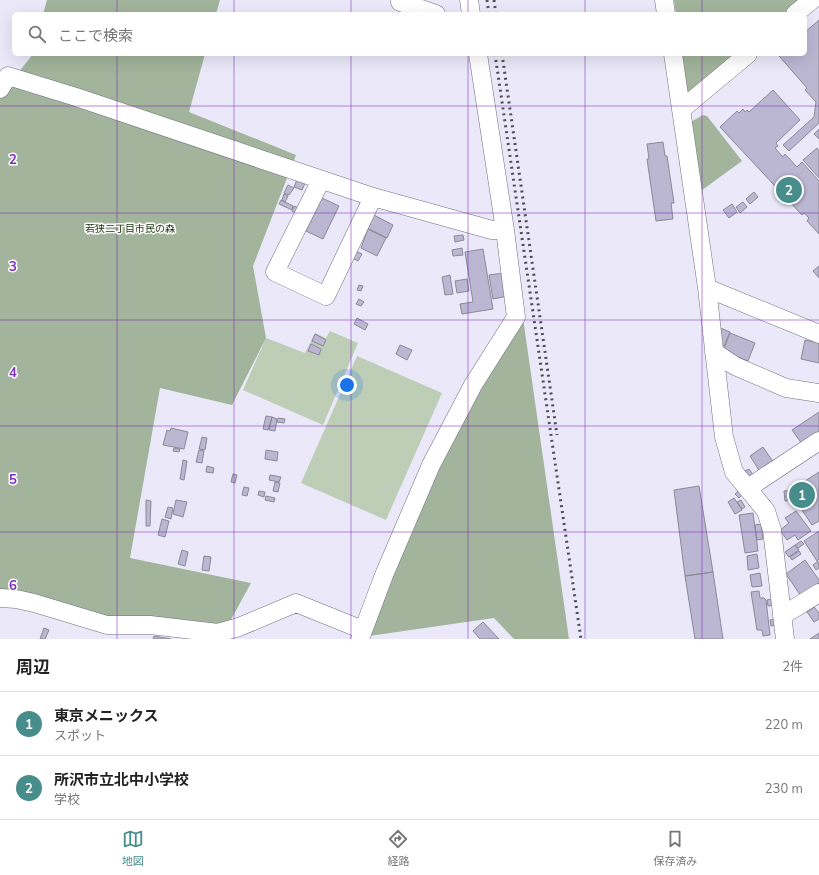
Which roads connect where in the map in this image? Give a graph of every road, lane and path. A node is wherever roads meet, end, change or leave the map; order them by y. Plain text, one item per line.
1 (469, 0) edge
2 (664, 0) edge
3 (812, 0) edge
4 (400, 2) dead end
5 (430, 12) edge
6 (471, 12) edge
7 (666, 12) edge
8 (797, 12) edge
9 (478, 56) edge
10 (673, 56) edge
11 (746, 56) edge
12 (0, 89) edge
13 (682, 109) junction
14 (321, 180) junction
15 (373, 197) junction
16 (505, 230) junction
17 (707, 288) junction
18 (819, 334) edge
19 (714, 352) junction
20 (819, 393) edge
21 (819, 441) edge
22 (748, 488) junction
23 (819, 593) edge
24 (0, 598) edge
25 (782, 616) junction
26 (362, 635) edge
27 (785, 639) edge

1 - 6 street
2 - 7 street
3 - 8 street
4 - 5 street
9 - 16 street
10 - 13 street
11 - 13 street
12 - 14 street
13 - 17 street
14 - 15 street
14 - 15 street
15 - 16 street
16 - 26 street
17 - 18 street
17 - 19 street
19 - 20 street
19 - 22 street
21 - 22 street
22 - 25 street
23 - 25 street
24 - 26 street
25 - 27 street

